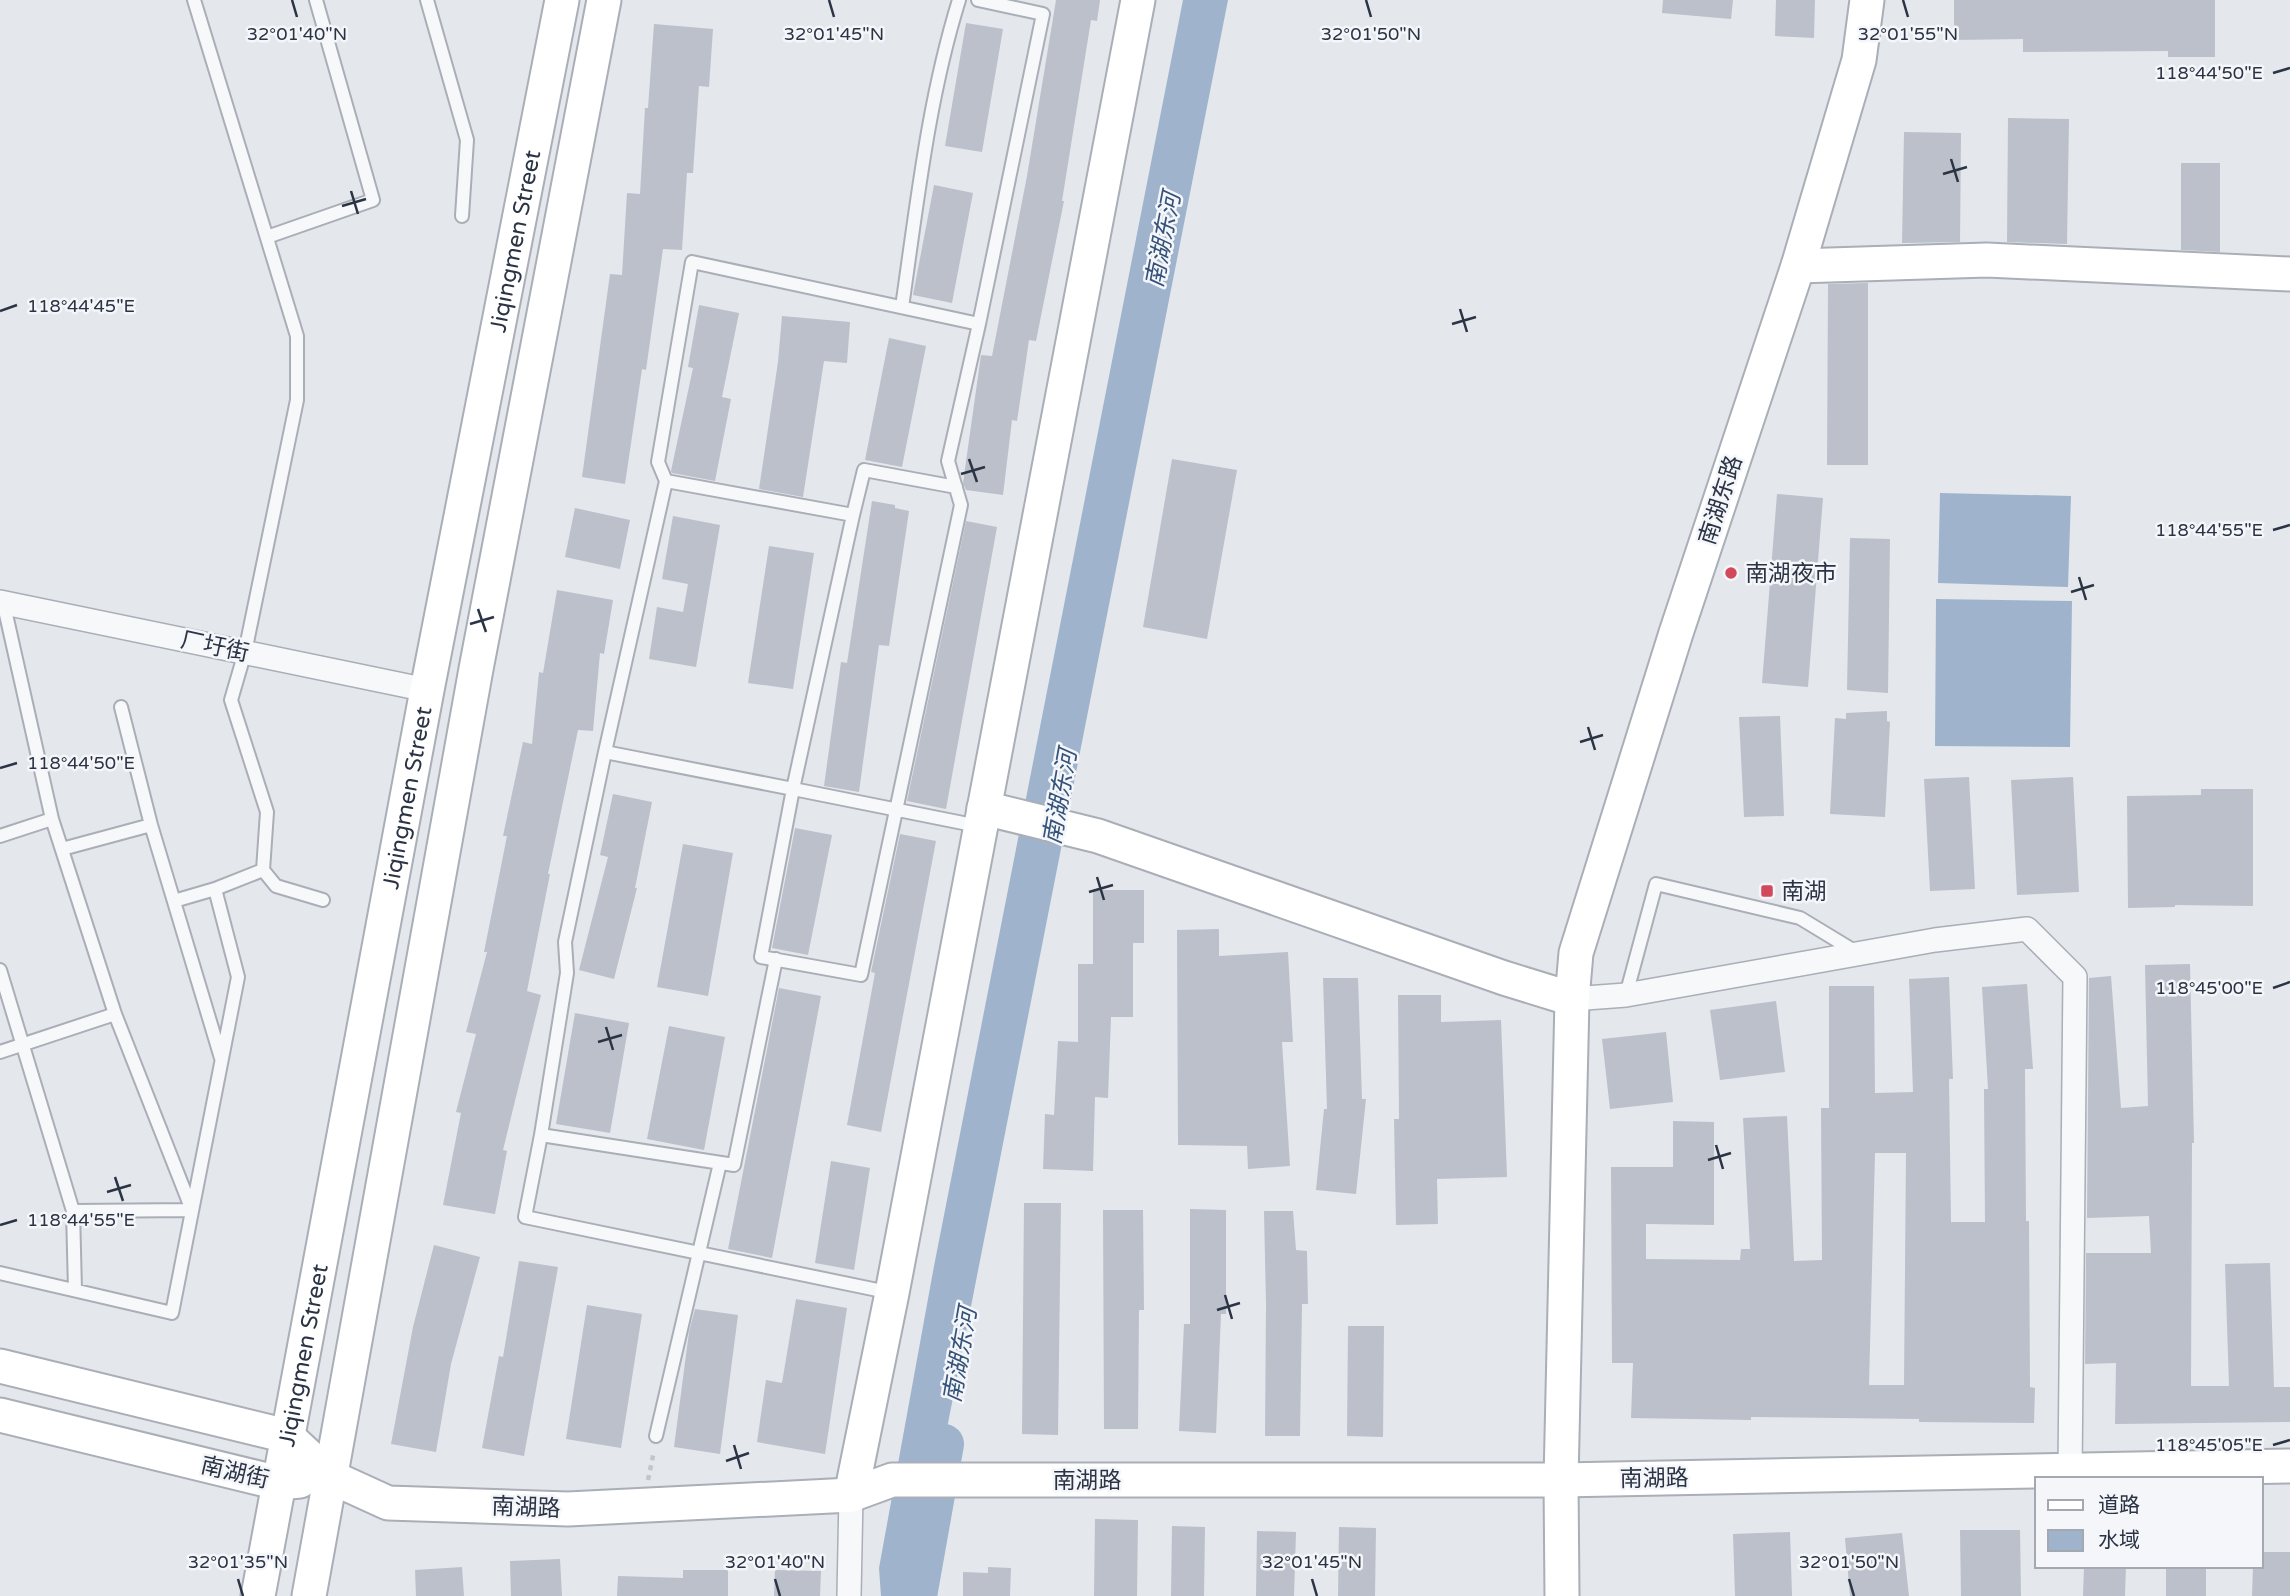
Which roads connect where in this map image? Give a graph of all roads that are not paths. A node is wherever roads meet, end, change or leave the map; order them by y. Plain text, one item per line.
1 (194, 0) edge
2 (316, 0) edge
3 (427, 0) edge
4 (562, 0) edge
5 (604, 0) edge
6 (959, 0) edge
7 (978, 0) edge
8 (1138, 0) edge
9 (1867, 0) edge
10 (462, 216) dead end
11 (267, 237) junction
12 (1798, 266) junction
13 (2290, 274) edge
14 (902, 307) junction
15 (979, 324) junction
16 (666, 481) junction
17 (956, 486) junction
18 (853, 515) junction
19 (1, 598) edge
20 (245, 652) junction
21 (427, 690) junction
22 (121, 707) dead end
23 (605, 751) junction
24 (793, 789) junction
25 (896, 809) junction
26 (983, 817) junction
27 (52, 820) junction
28 (151, 825) junction
29 (0, 836) edge
30 (62, 849) junction
31 (263, 870) junction
32 (215, 889) junction
33 (323, 900) dead end
34 (174, 901) junction
35 (1860, 954) junction
36 (776, 960) junction
37 (0, 970) edge
38 (1626, 995) junction
39 (1572, 999) junction
40 (115, 1014) junction
41 (23, 1044) junction
42 (0, 1052) edge
43 (222, 1062) junction
44 (541, 1135) junction
45 (720, 1163) junction
46 (192, 1210) junction
47 (73, 1211) junction
48 (700, 1253) junction
49 (0, 1273) edge
50 (75, 1290) junction
51 (892, 1293) junction
52 (0, 1366) edge
53 (0, 1415) edge
54 (287, 1436) junction
55 (656, 1436) road end
56 (2290, 1466) edge
57 (2070, 1472) junction
58 (331, 1477) junction
59 (1561, 1480) junction
60 (279, 1483) junction
61 (851, 1495) junction
62 (258, 1596) edge
63 (309, 1596) edge
64 (849, 1596) edge
65 (1562, 1596) edge

1 - 11 lane
2 - 11 lane
3 - 10 lane
4 - 21 street, Jiqingmen Street
5 - 58 street, Jiqingmen Street
6 - 14 lane
7 - 15 lane
8 - 26 street
9 - 12 street, 南湖东路
11 - 20 lane
12 - 13 street
12 - 39 street, 南湖东路
14 - 15 lane
14 - 16 lane
15 - 17 lane
16 - 18 lane
16 - 23 lane
17 - 18 lane
17 - 25 lane
18 - 24 lane
19 - 20 street, 厂圩街
19 - 27 lane
20 - 21 street, 厂圩街
20 - 31 lane
21 - 54 street, Jiqingmen Street
22 - 28 lane
23 - 24 lane
23 - 44 lane
24 - 25 lane
24 - 36 lane
25 - 26 lane
25 - 36 lane
26 - 39 street
26 - 51 street
27 - 29 lane
27 - 30 lane
28 - 30 lane
28 - 34 lane
30 - 40 lane
31 - 32 lane
31 - 33 lane
32 - 34 lane
32 - 43 lane
34 - 43 lane
35 - 38 street
35 - 38 lane
35 - 57 street
36 - 45 lane
37 - 41 lane
38 - 39 street
39 - 59 street, 南湖东路
40 - 41 lane
40 - 46 lane
41 - 42 lane
41 - 47 lane
43 - 46 lane
44 - 45 lane
44 - 48 lane
45 - 48 lane
46 - 47 lane
46 - 50 lane
47 - 50 lane
48 - 51 lane
48 - 55 lane
49 - 50 lane
51 - 61 street
52 - 54 street, 南湖街
53 - 60 street, 南湖街
54 - 58 street, 南湖街
54 - 60 street, Jiqingmen Street
56 - 57 street, 南湖路
57 - 59 street, 南湖路
58 - 60 street, 南湖街
58 - 61 street, 南湖路
58 - 63 street, Jiqingmen Street
59 - 61 street, 南湖路
59 - 65 street
60 - 62 street, Jiqingmen Street
61 - 64 street

